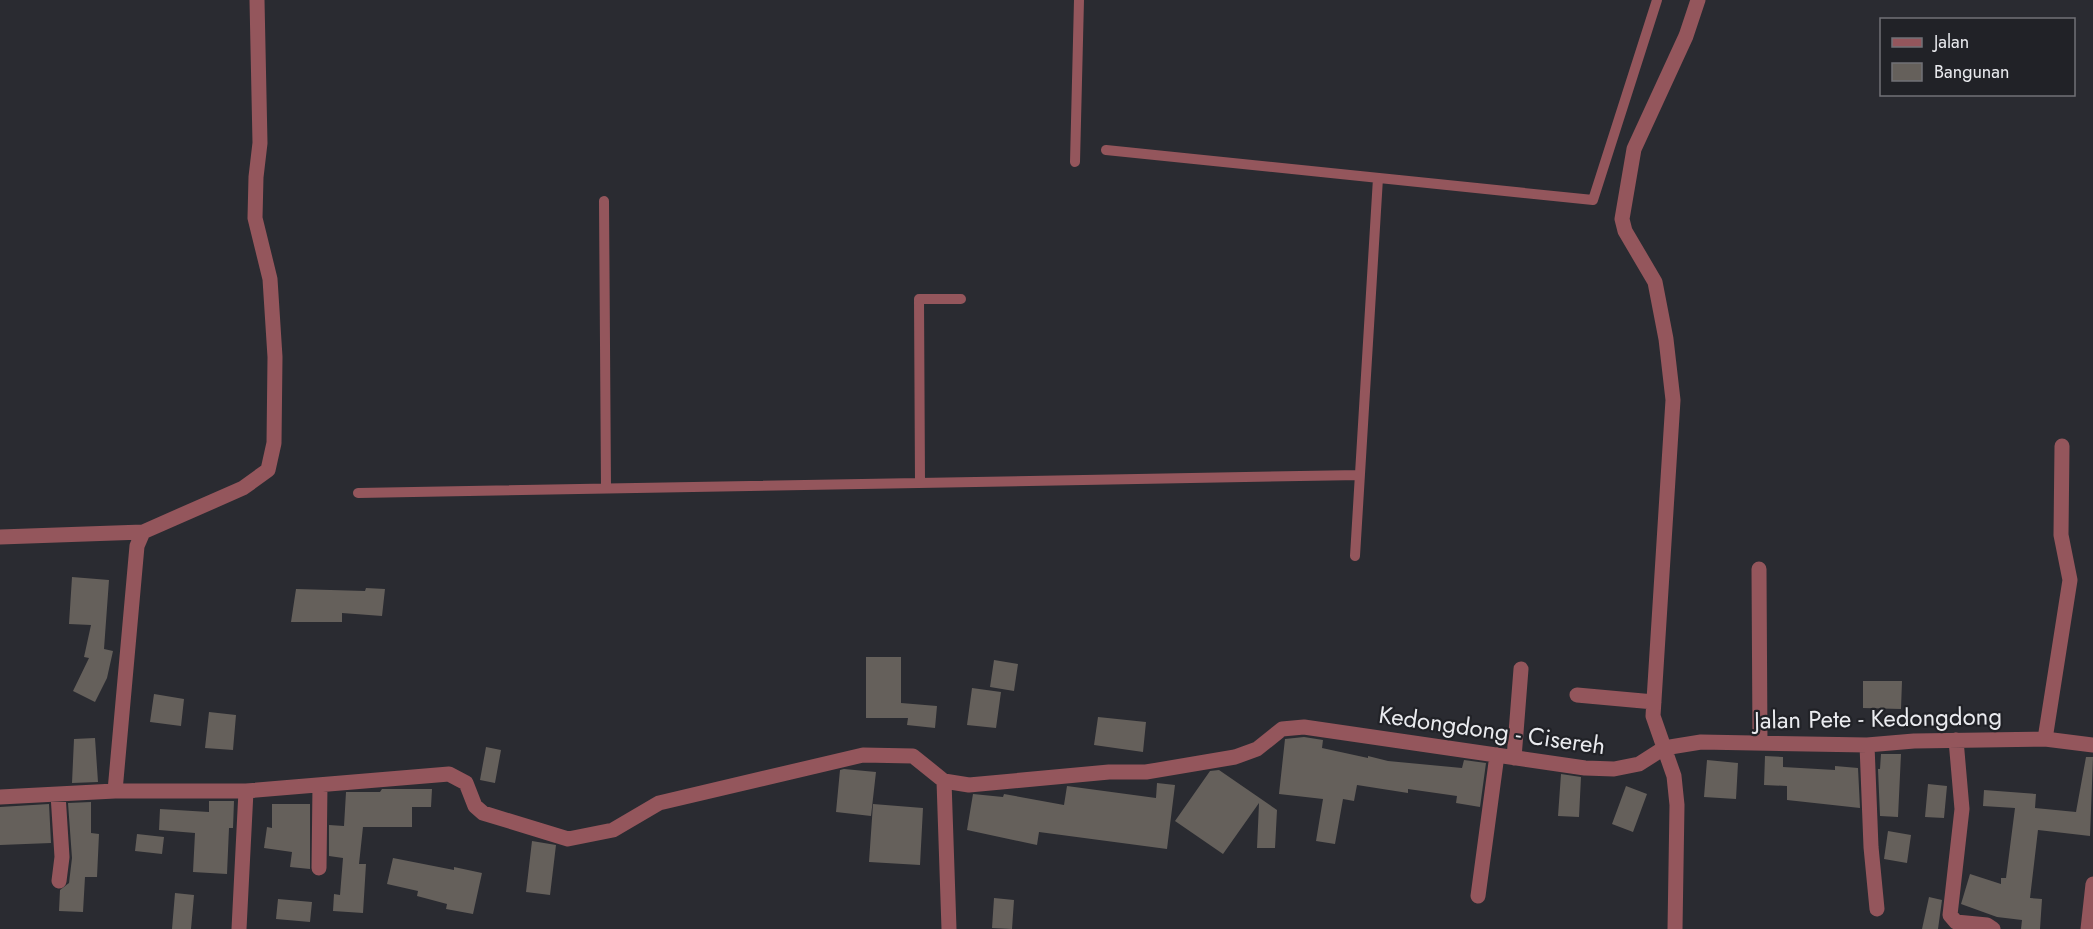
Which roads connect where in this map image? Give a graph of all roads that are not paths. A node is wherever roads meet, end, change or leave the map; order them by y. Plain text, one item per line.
1 (257, 0) edge
2 (1079, 0) edge
3 (1657, 0) edge
4 (1698, 0) edge
5 (1106, 150) dead end
6 (1075, 162) dead end
7 (1378, 178) junction
8 (604, 201) dead end
9 (961, 298) dead end
10 (2062, 446) dead end
11 (1360, 475) junction
12 (920, 483) junction
13 (606, 489) junction
14 (358, 493) dead end
15 (143, 532) junction
16 (0, 537) edge
17 (1355, 556) dead end
18 (1759, 568) dead end
19 (1521, 669) dead end
20 (1577, 695) dead end
21 (1654, 702) junction
22 (2044, 739) junction
23 (1956, 740) junction
24 (1760, 743) junction
25 (1867, 745) junction
26 (2093, 745) edge
27 (1664, 748) junction
28 (1497, 755) junction
29 (1514, 758) junction
30 (944, 782) junction
31 (320, 785) junction
32 (115, 791) junction
33 (246, 791) junction
34 (58, 794) junction
35 (0, 798) edge
36 (319, 868) dead end
37 (59, 881) dead end
38 (2093, 884) edge
39 (1478, 896) dead end
40 (1877, 909) dead end
41 (2092, 911) edge
42 (239, 929) edge
43 (949, 929) edge
44 (1675, 929) edge
45 (1993, 929) edge
46 (2088, 929) edge

1 - 15 street
2 - 6 lane
3 - 7 lane
4 - 21 street
5 - 7 lane
7 - 11 lane
8 - 13 lane
9 - 12 lane
10 - 22 street
11 - 12 lane
11 - 17 lane
12 - 13 lane
13 - 14 lane
15 - 16 street
15 - 32 street
18 - 24 street
19 - 29 street
20 - 21 street
21 - 27 street
22 - 23 street, Jalan Pete - Kedongdong
22 - 26 street, Jalan Pete - Kedongdong
23 - 25 street, Jalan Pete - Kedongdong
23 - 45 street
24 - 25 street, Jalan Pete - Kedongdong
24 - 27 street, Jalan Pete - Kedongdong
25 - 40 street
27 - 29 street, Kedongdong - Cisereh
27 - 44 street
28 - 29 street, Kedongdong - Cisereh
28 - 30 street, Kedongdong - Cisereh
28 - 39 street
30 - 31 street
30 - 43 street
31 - 33 street
31 - 36 street
32 - 33 street
32 - 34 street
33 - 42 street
34 - 35 street
34 - 37 street
38 - 41 street
41 - 46 street

